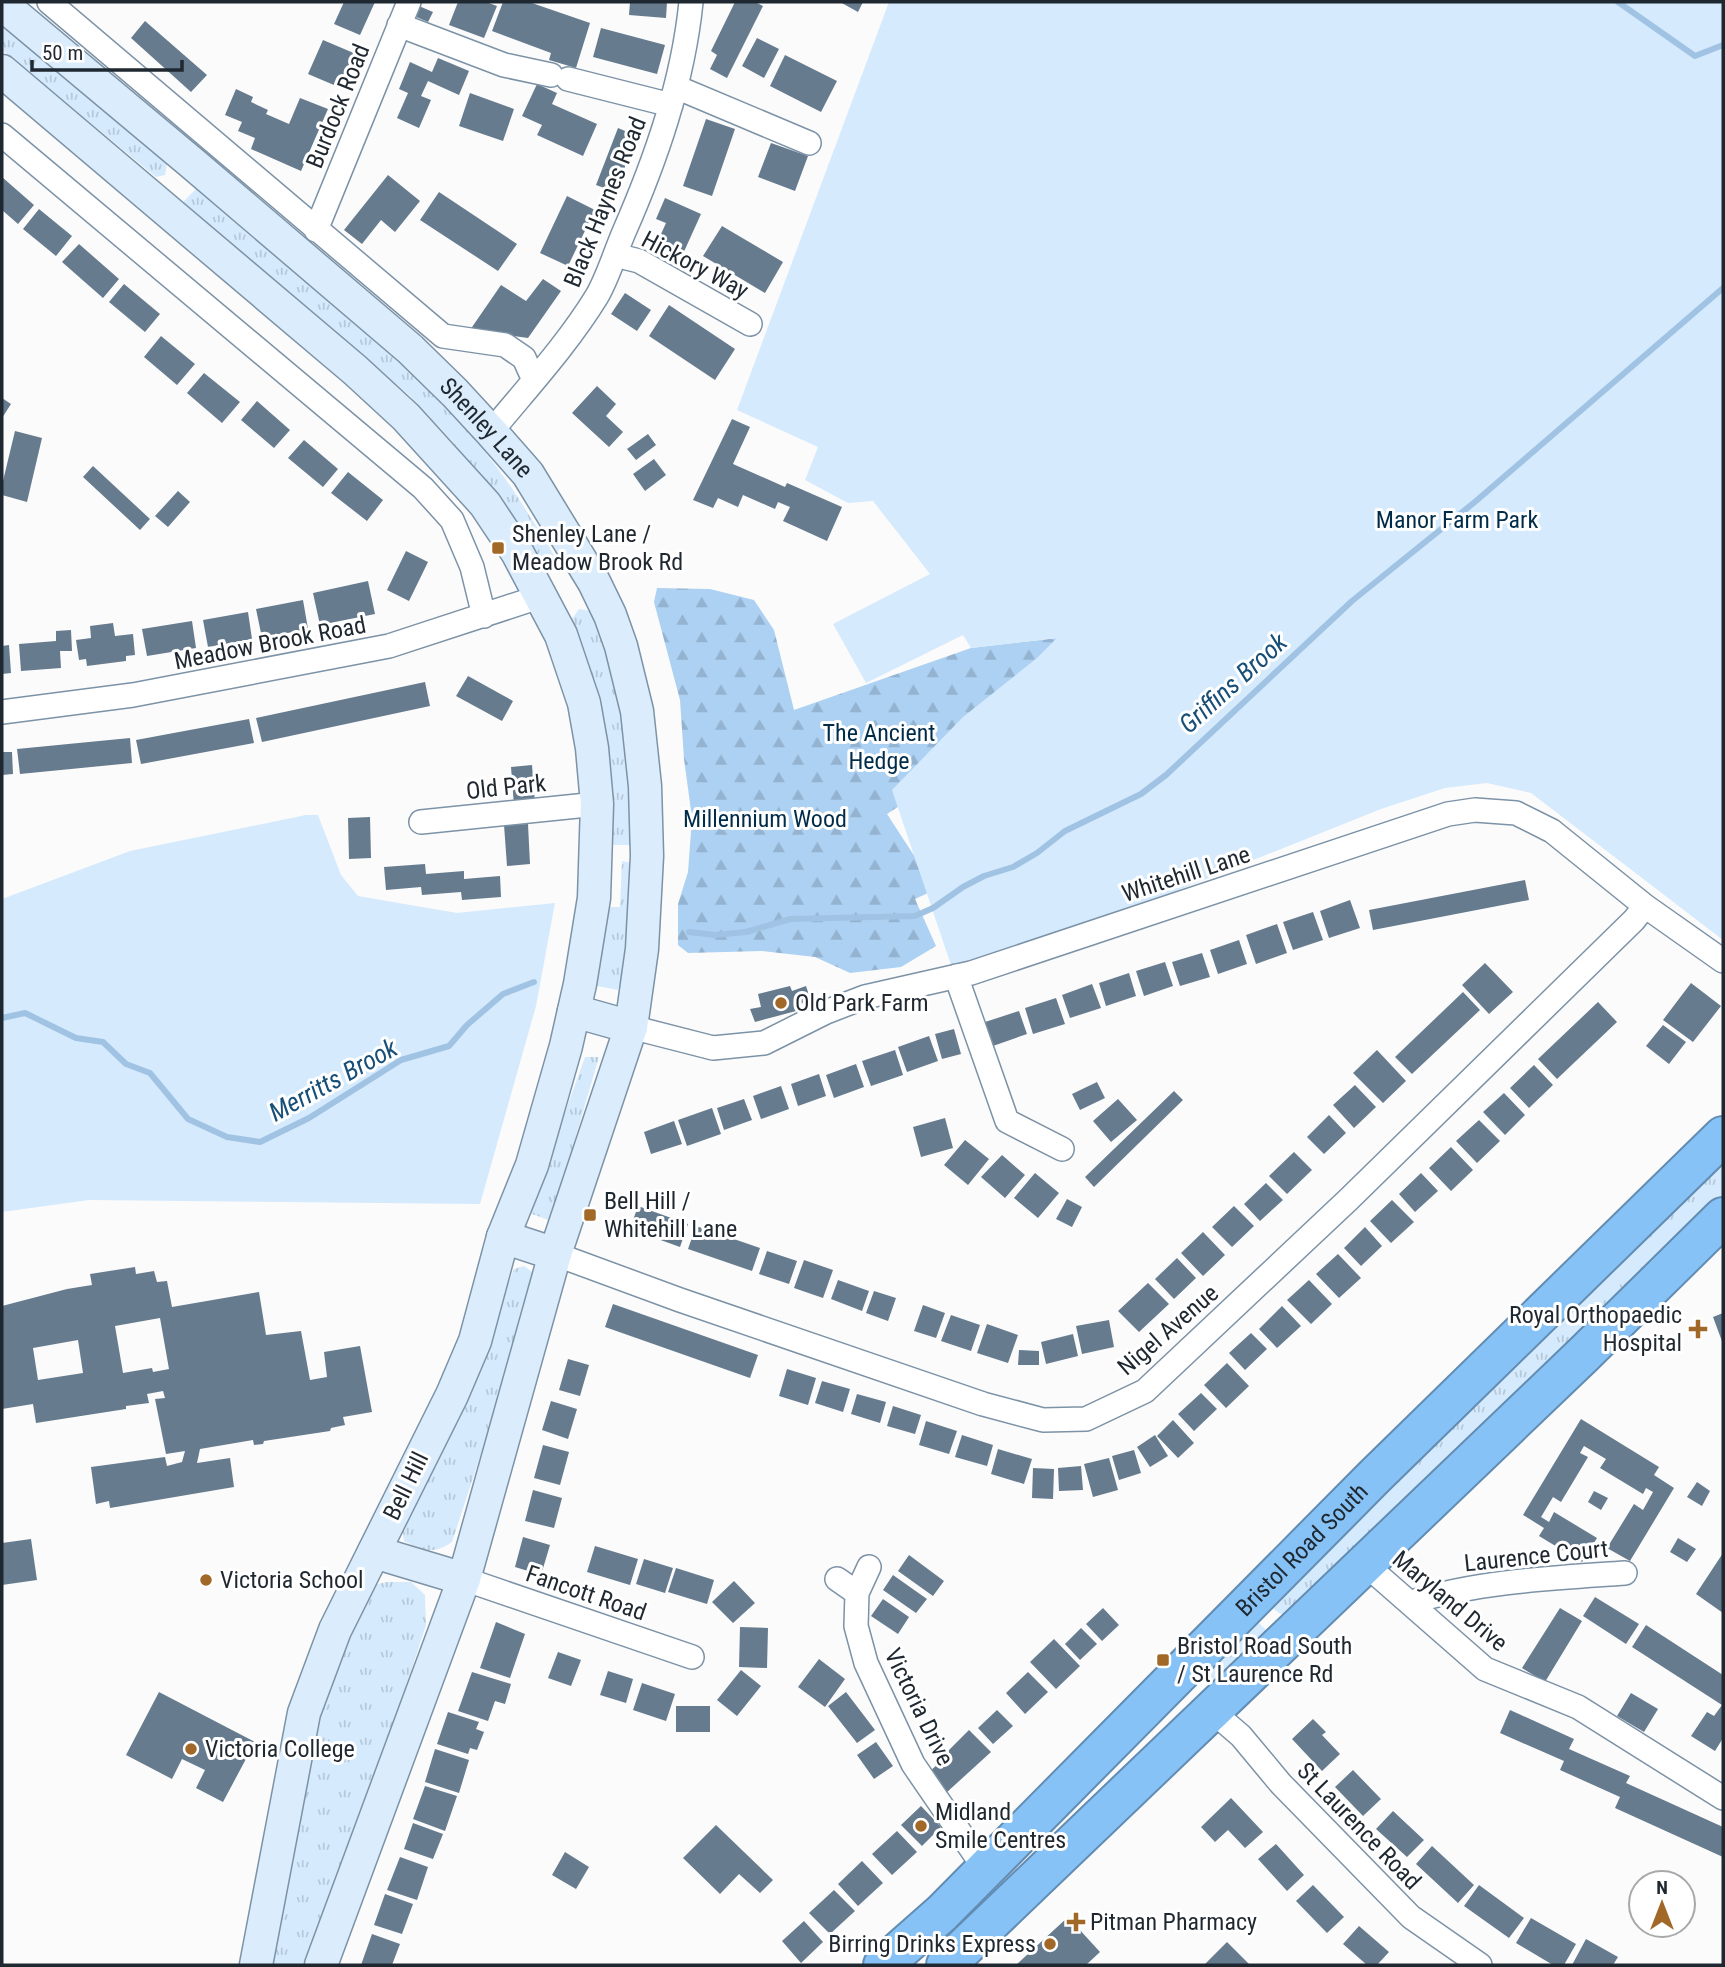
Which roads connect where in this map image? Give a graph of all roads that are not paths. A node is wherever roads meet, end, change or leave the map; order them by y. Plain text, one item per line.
1 (50, 2) edge
2 (409, 2) edge
3 (691, 2) edge
4 (2, 4) edge
5 (399, 25) junction
6 (2, 71) edge
7 (674, 96) junction
8 (2, 135) edge
9 (809, 143) dead end
10 (192, 163) junction
11 (157, 202) junction
12 (316, 230) junction
13 (615, 255) junction
14 (750, 324) dead end
15 (534, 380) junction
16 (491, 432) junction
17 (594, 582) junction
18 (542, 596) junction
19 (484, 616) junction
20 (2, 712) edge
21 (597, 804) junction
22 (421, 822) dead end
23 (1645, 906) junction
24 (1723, 961) edge
25 (956, 976) junction
26 (574, 1011) junction
27 (631, 1027) junction
28 (1723, 1136) edge
29 (1062, 1149) dead end
30 (1723, 1217) edge
31 (503, 1237) junction
32 (555, 1254) junction
33 (374, 1552) junction
34 (1365, 1564) junction
35 (869, 1566) dead end
36 (1625, 1573) dead end
37 (464, 1578) junction
38 (837, 1579) dead end
39 (857, 1593) junction
40 (1256, 1596) junction
41 (1412, 1602) junction
42 (1302, 1625) junction
43 (692, 1657) dead end
44 (1178, 1674) junction
45 (1212, 1711) junction
46 (1723, 1798) edge
47 (985, 1869) junction
48 (256, 1965) edge
49 (321, 1965) edge
50 (883, 1965) edge
51 (946, 1965) edge
52 (1480, 1965) edge

1 - 12 street
2 - 5 street, Burdock Road
3 - 7 street, Black Haynes Road
4 - 10 main road, Shenley Lane
5 - 7 street
5 - 12 street, Burdock Road
6 - 11 main road, Shenley Lane
7 - 9 street
7 - 13 street, Black Haynes Road
8 - 19 street
10 - 11 main road
10 - 16 main road, Shenley Lane
11 - 18 main road, Shenley Lane
12 - 15 street
13 - 14 street, Hickory Way
13 - 15 street, Black Haynes Road
15 - 16 street, Black Haynes Road
16 - 17 main road, Shenley Lane
17 - 18 main road
17 - 27 main road, Shenley Lane
18 - 19 street, Meadow Brook Road
18 - 21 main road, Shenley Lane
19 - 20 street, Meadow Brook Road
21 - 22 street, Old Park
21 - 26 main road, Shenley Lane
23 - 24 street, Whitehill Lane
23 - 25 street, Whitehill Lane
23 - 32 street, Nigel Avenue
25 - 27 street, Whitehill Lane
25 - 29 street
26 - 27 main road
26 - 31 main road, Bell Hill
27 - 32 main road
28 - 40 highway, Bristol Road South
30 - 34 highway
31 - 32 main road
31 - 33 main road, Bell Hill
32 - 37 main road
33 - 37 main road
33 - 48 main road, Bell Hill
34 - 41 street, Maryland Drive
34 - 42 highway
35 - 39 street, Victoria Drive
36 - 41 street, Laurence Court
37 - 43 street, Fancott Road
37 - 49 main road
38 - 39 street
39 - 47 street, Victoria Drive
40 - 42 highway
40 - 44 highway, Bristol Road South
41 - 46 street, Maryland Drive
42 - 45 highway
44 - 45 highway
44 - 47 highway, Bristol Road South
45 - 51 highway
45 - 52 street, St Laurence Road
47 - 50 highway, Bristol Road South

